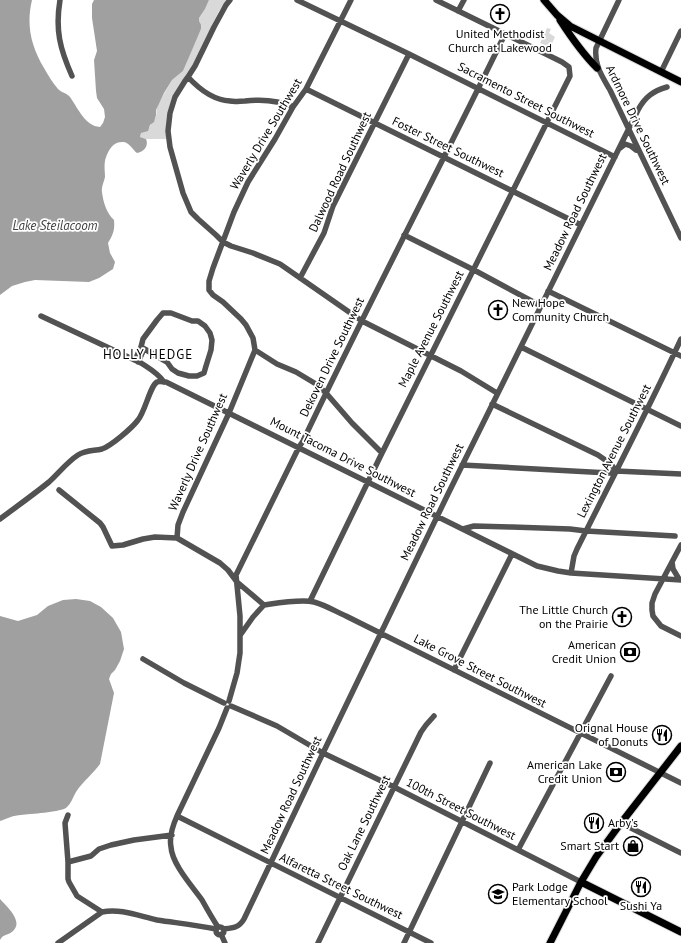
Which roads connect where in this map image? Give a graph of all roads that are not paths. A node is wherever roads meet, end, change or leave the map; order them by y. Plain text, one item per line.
1 (60, 0) edge
2 (230, 0) edge
3 (297, 0) edge
4 (351, 0) edge
5 (436, 0) edge
6 (464, 0) edge
7 (544, 0) edge
8 (620, 0) edge
9 (458, 11) junction
10 (556, 15) junction
11 (340, 21) junction
12 (681, 31) edge
13 (505, 34) junction
14 (600, 41) junction
15 (409, 54) junction
16 (598, 68) junction
17 (661, 72) junction
18 (72, 76) dead end
19 (188, 77) junction
20 (681, 82) edge
21 (667, 87) dead end
22 (306, 89) junction
23 (478, 89) junction
24 (293, 107) junction
25 (375, 123) junction
26 (547, 123) junction
27 (628, 130) junction
28 (618, 150) junction
29 (639, 153) junction
30 (444, 157) junction
31 (615, 157) junction
32 (513, 191) junction
33 (581, 225) junction
34 (404, 235) junction
35 (681, 238) edge
36 (223, 242) junction
37 (474, 270) junction
38 (300, 278) junction
39 (548, 291) junction
40 (540, 306) junction
41 (41, 316) dead end
42 (362, 321) junction
43 (681, 339) edge
44 (520, 347) junction
45 (142, 348) junction
46 (256, 350) junction
47 (675, 352) junction
48 (430, 355) junction
49 (681, 356) edge
50 (136, 361) junction
51 (164, 382) junction
52 (326, 393) junction
53 (497, 393) junction
54 (492, 404) junction
55 (647, 409) junction
56 (229, 412) junction
57 (681, 426) edge
58 (299, 447) junction
59 (382, 453) junction
60 (462, 465) junction
61 (616, 471) junction
62 (681, 474) edge
63 (368, 481) junction
64 (59, 490) dead end
65 (437, 516) junction
66 (0, 519) edge
67 (463, 529) junction
68 (586, 531) junction
69 (675, 536) dead end
70 (177, 538) junction
71 (681, 545) edge
72 (512, 554) junction
73 (672, 562) junction
74 (571, 573) junction
75 (663, 579) junction
76 (680, 580) edge
77 (237, 582) junction
78 (310, 601) junction
79 (264, 605) junction
80 (380, 633) junction
81 (240, 634) junction
82 (681, 636) edge
83 (143, 659) dead end
84 (454, 670) junction
85 (611, 676) dead end
86 (228, 704) junction
87 (434, 716) dead end
88 (580, 733) junction
89 (681, 746) edge
90 (323, 753) junction
91 (490, 763) dead end
92 (660, 772) junction
93 (681, 783) edge
94 (394, 787) junction
95 (68, 815) dead end
96 (176, 816) junction
97 (462, 822) junction
98 (621, 823) junction
99 (172, 835) junction
100 (518, 850) junction
101 (681, 853) edge
102 (68, 862) junction
103 (271, 864) junction
104 (581, 882) junction
105 (340, 898) junction
106 (102, 912) junction
107 (212, 918) junction
108 (206, 927) junction
109 (219, 930) junction
110 (409, 932) junction
111 (681, 932) edge
112 (58, 943) edge
113 (225, 943) edge
114 (318, 943) edge
115 (404, 943) edge
116 (431, 943) edge
117 (550, 943) edge

1 - 18 street
2 - 19 street
3 - 11 street, Sacramento Street Southwest
4 - 11 street, Waverly Drive Southwest
5 - 9 street
6 - 9 street
7 - 10 main road
8 - 14 street, Ardmore Drive Southwest
9 - 13 street
10 - 14 main road
10 - 16 main road
11 - 15 street, Sacramento Street Southwest
11 - 22 street, Waverly Drive Southwest
12 - 17 street
13 - 23 street, Dekoven Drive Southwest
13 - 26 street, Maple Avenue Southwest
14 - 16 street, Ardmore Drive Southwest
14 - 17 main road
15 - 23 street, Sacramento Street Southwest
15 - 25 street, Dalwood Road Southwest
16 - 27 street, Ardmore Drive Southwest
17 - 20 main road
19 - 24 street
19 - 36 street
21 - 27 street, Meadow Road Southwest
22 - 24 street, Waverly Drive Southwest
22 - 25 street, Foster Street Southwest
23 - 26 street, Sacramento Street Southwest
23 - 30 street, Dekoven Drive Southwest
24 - 36 street, Waverly Drive Southwest
25 - 30 street, Foster Street Southwest
25 - 38 street, Dalwood Road Southwest
26 - 31 street, Sacramento Street Southwest
26 - 32 street, Maple Avenue Southwest
27 - 28 street, Meadow Road Southwest
27 - 29 street, Ardmore Drive Southwest
28 - 29 street
28 - 31 street, Meadow Road Southwest
29 - 35 street, Ardmore Drive Southwest
30 - 32 street, Foster Street Southwest
30 - 34 street, Dekoven Drive Southwest
31 - 33 street, Meadow Road Southwest
32 - 33 street, Foster Street Southwest
32 - 37 street, Maple Avenue Southwest
33 - 39 street, Meadow Road Southwest
34 - 37 street
34 - 42 street, Dekoven Drive Southwest
36 - 38 street
36 - 46 street, Waverly Drive Southwest
37 - 40 street
37 - 48 street, Maple Avenue Southwest
38 - 42 street
39 - 40 street, Meadow Road Southwest
39 - 47 street
40 - 44 street, Meadow Road Southwest
41 - 50 street
42 - 48 street
42 - 52 street, Dekoven Drive Southwest
43 - 47 street, Lexington Avenue Southwest
44 - 53 street, Meadow Road Southwest
44 - 55 street
45 - 45 street
45 - 50 street
46 - 52 street
46 - 56 street, Waverly Drive Southwest
47 - 49 street
47 - 55 street, Lexington Avenue Southwest
48 - 53 street
48 - 59 street, Maple Avenue Southwest
50 - 51 street
51 - 56 street, Mount Tacoma Drive Southwest
51 - 66 street
52 - 58 street, Dekoven Drive Southwest
52 - 59 street
53 - 54 street, Meadow Road Southwest
54 - 60 street, Meadow Road Southwest
54 - 61 street
55 - 57 street
55 - 61 street, Lexington Avenue Southwest
56 - 58 street, Mount Tacoma Drive Southwest
56 - 70 street, Waverly Drive Southwest
58 - 63 street, Mount Tacoma Drive Southwest
58 - 77 street, Dekoven Drive Southwest
59 - 63 street, Maple Avenue Southwest
60 - 61 street
60 - 65 street, Meadow Road Southwest
61 - 62 street
61 - 68 street, Lexington Avenue Southwest
63 - 65 street, Mount Tacoma Drive Southwest
63 - 78 street, Maple Avenue Southwest
64 - 70 street
65 - 67 street, Mount Tacoma Drive Southwest
65 - 80 street, Meadow Road Southwest
67 - 68 street
67 - 72 street, Mount Tacoma Drive Southwest
68 - 69 street
68 - 74 street, Lexington Avenue Southwest
70 - 77 street
71 - 73 street
72 - 74 street, Mount Tacoma Drive Southwest
72 - 84 street
73 - 75 street
73 - 76 street
74 - 75 street, Mount Tacoma Drive Southwest
75 - 76 street, Mount Tacoma Drive Southwest
75 - 82 street
77 - 79 street
77 - 81 street, Dekoven Drive Southwest
78 - 79 street, Lake Grove Street Southwest
78 - 80 street, Lake Grove Street Southwest
79 - 81 street
80 - 84 street, Lake Grove Street Southwest
80 - 90 street, Meadow Road Southwest
81 - 86 street, Dekoven Drive Southwest
83 - 86 street, 100th Street Southwest
84 - 88 street, Lake Grove Street Southwest
85 - 88 street
86 - 90 street, 100th Street Southwest
86 - 96 street, Dekoven Drive Southwest
87 - 94 street, Oak Lane Southwest
88 - 92 street, Lake Grove Street Southwest
88 - 100 street
89 - 92 main road
90 - 94 street, 100th Street Southwest
90 - 103 street, Meadow Road Southwest
91 - 97 street
92 - 93 street, Lake Grove Street Southwest
92 - 98 main road
94 - 97 street, 100th Street Southwest
94 - 105 street, Oak Lane Southwest
95 - 102 street
96 - 99 street, Dekoven Drive Southwest
96 - 103 street, Alfaretta Street Southwest
97 - 100 street, 100th Street Southwest
97 - 110 street
98 - 101 street
98 - 104 main road
99 - 102 street
99 - 107 street, Dekoven Drive Southwest
100 - 104 street, 100th Street Southwest
102 - 106 street
103 - 105 street, Alfaretta Street Southwest
103 - 109 street, Meadow Road Southwest
104 - 111 main road, 100th Street Southwest
104 - 117 main road
105 - 110 street, Alfaretta Street Southwest
105 - 114 street, Oak Lane Southwest
106 - 108 street
106 - 112 street
107 - 108 street
107 - 109 street, Dekoven Drive Southwest
108 - 109 street
109 - 113 street, Dekoven Drive Southwest
110 - 115 street
110 - 116 street, Alfaretta Street Southwest

